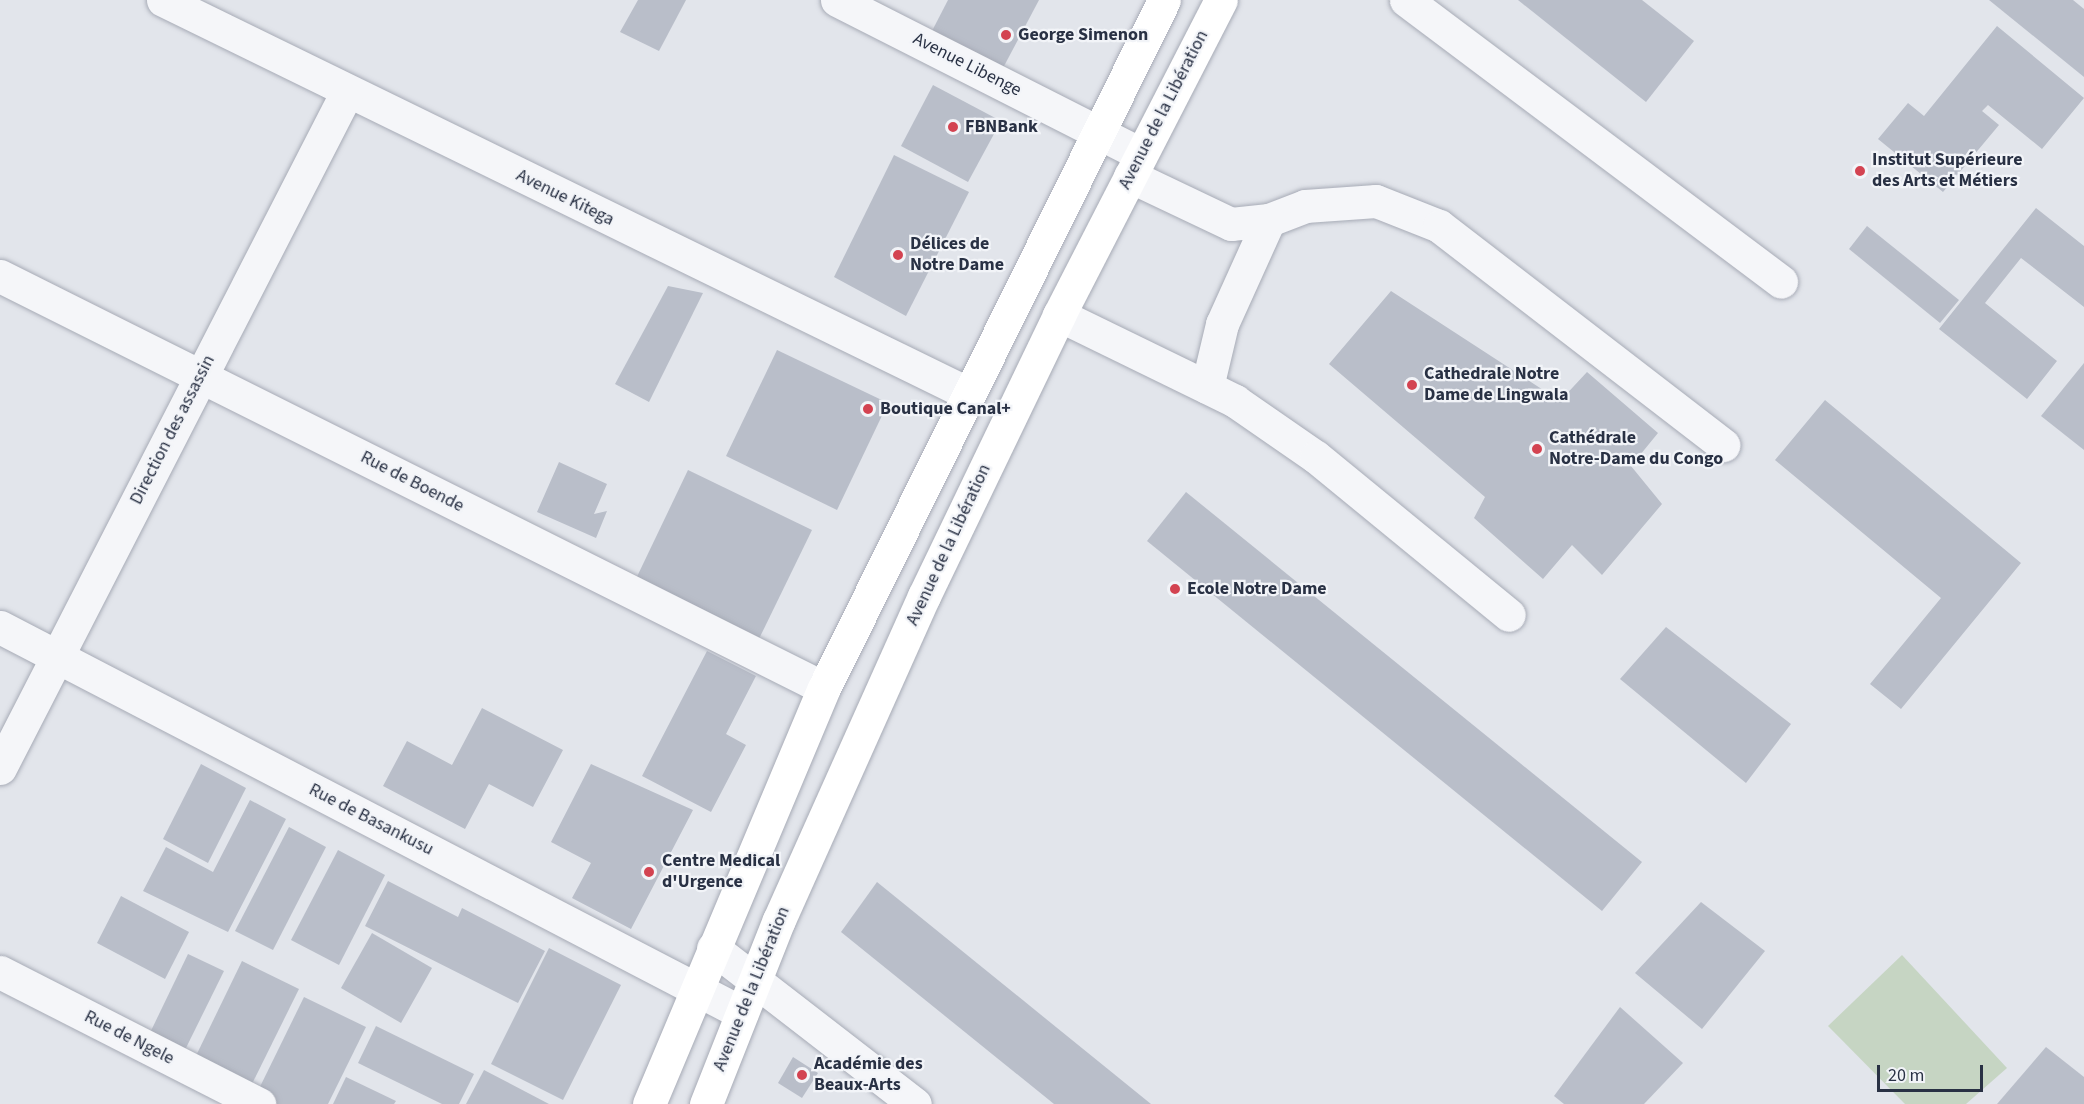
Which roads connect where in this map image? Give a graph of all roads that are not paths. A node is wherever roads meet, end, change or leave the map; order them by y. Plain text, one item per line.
1 (163, 0) edge
2 (837, 0) edge
3 (1164, 0) edge
4 (1221, 0) edge
5 (1406, 0) edge
6 (347, 92) junction
7 (1096, 131) junction
8 (1136, 165) junction
9 (1269, 220) junction
10 (0, 276) edge
11 (1782, 282) dead end
12 (1059, 315) junction
13 (200, 376) junction
14 (1207, 387) junction
15 (969, 394) junction
16 (1723, 445) dead end
17 (1509, 615) dead end
18 (0, 627) edge
19 (57, 657) junction
20 (824, 688) junction
21 (0, 768) edge
22 (713, 948) junction
23 (0, 972) edge
24 (756, 976) junction
25 (695, 988) junction
26 (742, 1013) junction
27 (259, 1104) edge
28 (649, 1104) edge
29 (706, 1104) edge
30 (915, 1104) edge

1 - 6 street, Avenue Kitega
2 - 7 street, Avenue Libenge
3 - 7 main road
4 - 8 main road, Avenue de la Libération
5 - 11 street
6 - 13 street, Direction des assassin
6 - 15 street, Avenue Kitega
7 - 8 street, Avenue Libenge
7 - 15 main road
8 - 9 street, Avenue Libenge
8 - 12 main road, Avenue de la Libération
9 - 14 street
9 - 16 street, Avenue Libenge
10 - 13 street, Rue de Boende
12 - 14 street
12 - 24 main road, Avenue de la Libération
13 - 19 street, Direction des assassin
13 - 20 street, Rue de Boende
14 - 17 street
15 - 20 main road
18 - 19 street, Rue de Basankusu
19 - 21 street, Direction des assassin
19 - 25 street, Rue de Basankusu
20 - 22 main road
22 - 24 street
22 - 25 main road
23 - 27 street, Rue de Ngele
24 - 26 main road, Avenue de la Libération
24 - 30 street
25 - 26 street, Rue de Basankusu
25 - 28 main road
26 - 29 main road, Avenue de la Libération

